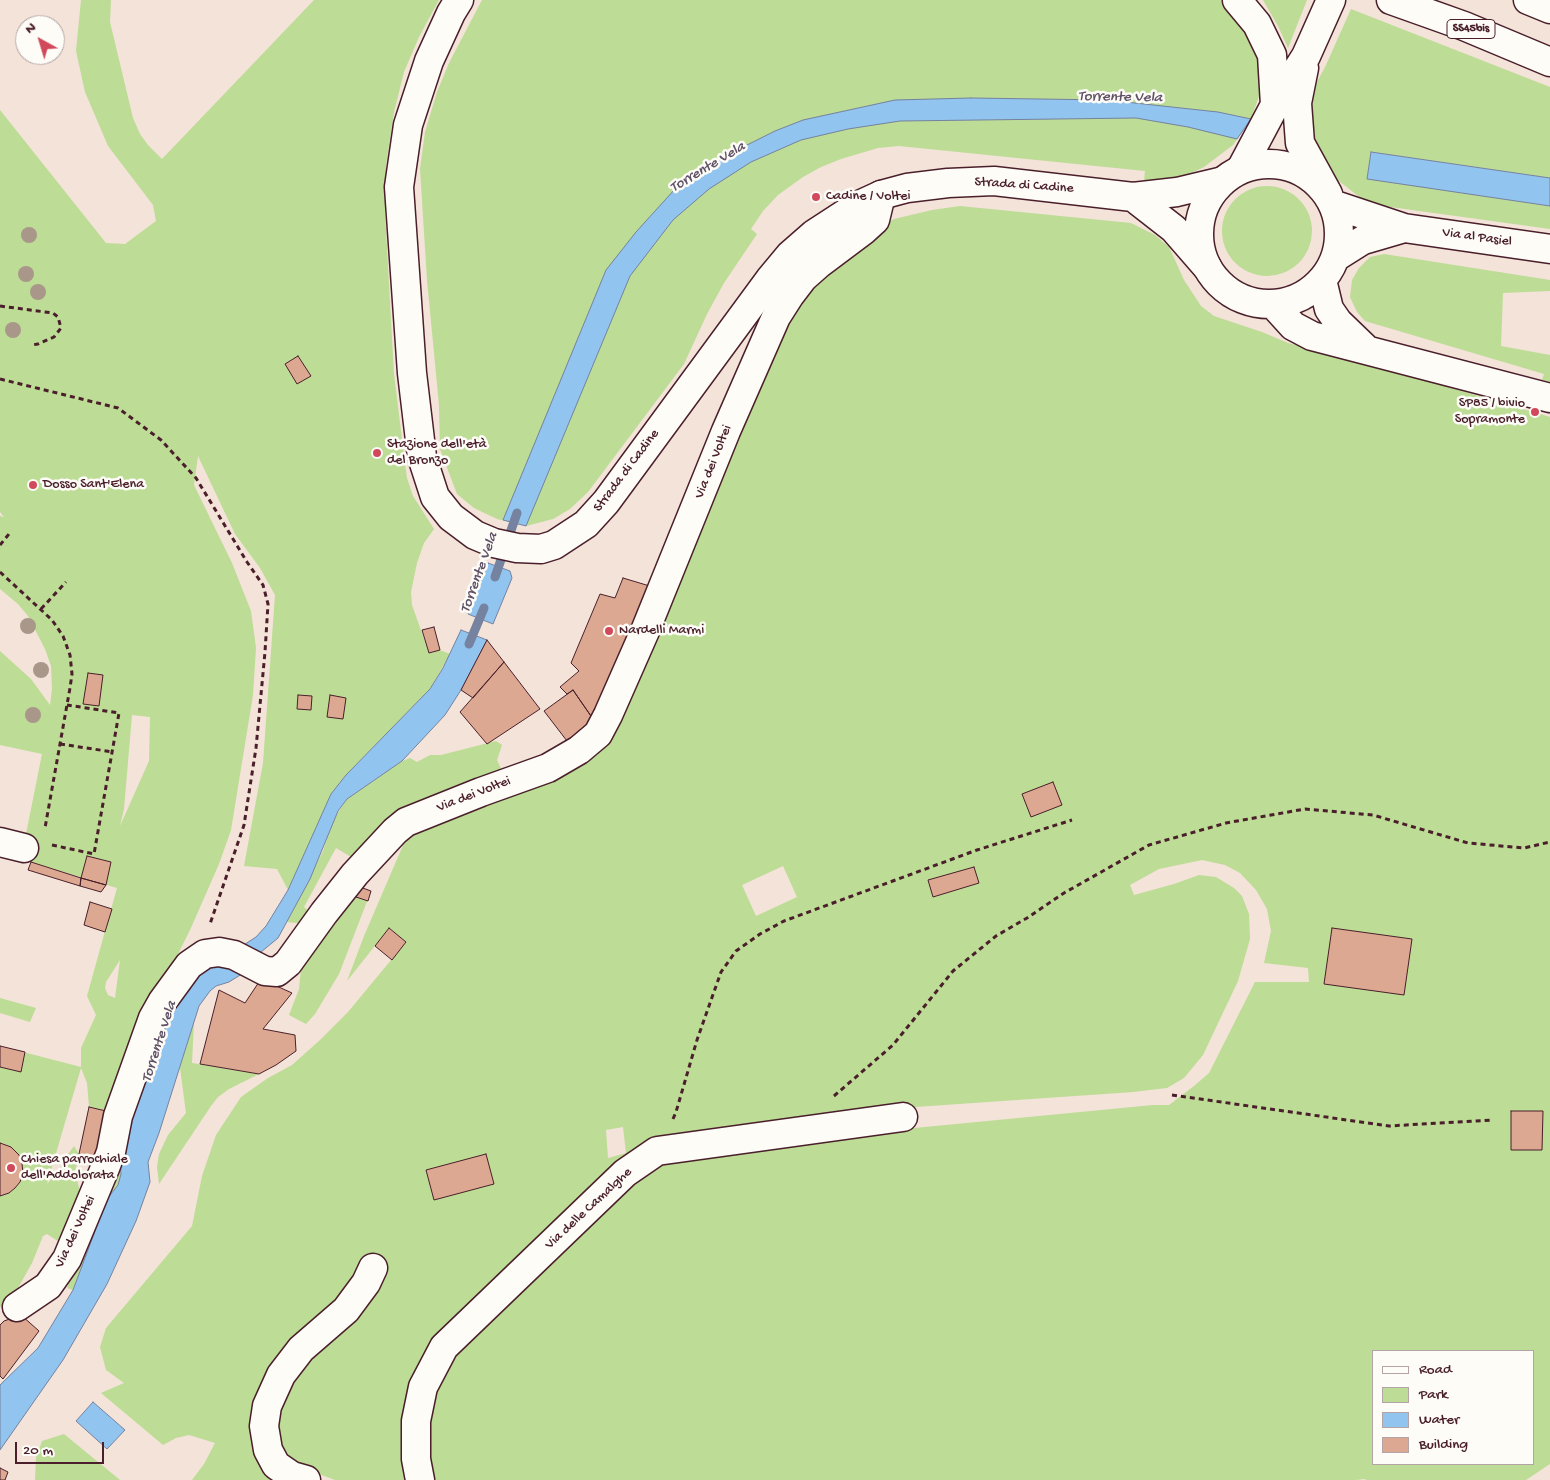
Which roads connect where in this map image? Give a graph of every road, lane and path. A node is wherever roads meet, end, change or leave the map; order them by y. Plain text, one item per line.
1 (459, 0) edge
2 (1237, 0) edge
3 (1331, 0) edge
4 (1391, 0) edge
5 (1528, 0) edge
6 (1550, 9) edge
7 (1306, 56) junction
8 (1550, 62) edge
9 (1275, 104) junction
10 (1232, 175) junction
11 (881, 195) junction
12 (1133, 197) junction
13 (1331, 199) junction
14 (1404, 228) junction
15 (1550, 249) edge
16 (1207, 267) junction
17 (1329, 269) junction
18 (1273, 304) junction
19 (0, 306) edge
20 (32, 345) dead end
21 (1368, 350) junction
22 (0, 379) edge
23 (1550, 398) edge
24 (9, 534) dead end
25 (0, 545) edge
26 (0, 572) edge
27 (66, 582) dead end
28 (41, 609) junction
29 (67, 705) junction
30 (60, 744) junction
31 (113, 752) junction
32 (1072, 820) dead end
33 (22, 842) edge
34 (1550, 842) edge
35 (51, 845) dead end
36 (209, 927) dead end
37 (1172, 1095) dead end
38 (832, 1098) dead end
39 (903, 1117) dead end
40 (1492, 1120) dead end
41 (656, 1151) junction
42 (373, 1268) dead end
43 (18, 1307) dead end
44 (306, 1480) edge
45 (420, 1480) edge

1 - 11 main road, Strada di Cadine
2 - 9 main road
3 - 7 main road
4 - 8 main road, SS45bis
5 - 6 main road
7 - 9 main road
7 - 13 main road
9 - 10 main road
10 - 12 main road, Strada di Cadine
10 - 13 main road
10 - 16 main road
11 - 12 main road, Strada di Cadine
11 - 43 main road, Via dei Voltei
12 - 16 main road
13 - 14 main road, Via al Pasiel
13 - 17 main road
14 - 15 main road, Via al Pasiel
14 - 17 main road, Via al Pasiel
16 - 18 main road
17 - 18 main road
17 - 21 main road
18 - 21 main road
19 - 20 path
21 - 23 main road
22 - 36 path
24 - 25 path
26 - 28 path
27 - 28 path
28 - 29 path
29 - 30 path
29 - 31 path
30 - 31 path
30 - 33 path
31 - 35 path
32 - 41 path
34 - 38 path
37 - 40 path
39 - 41 main road, Via delle Camalghe
41 - 45 main road, Via delle Camalghe
42 - 44 main road

